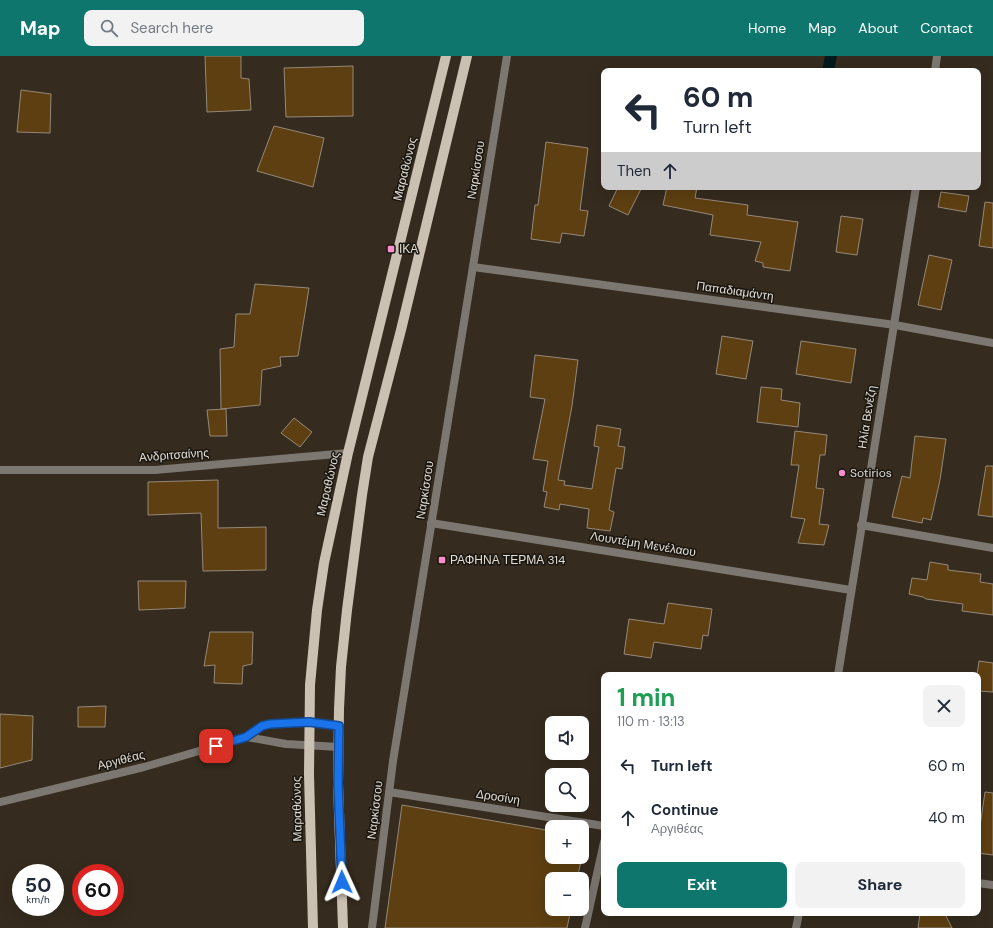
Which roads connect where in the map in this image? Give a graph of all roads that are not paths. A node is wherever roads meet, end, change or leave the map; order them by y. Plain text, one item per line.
1 (446, 56) edge
2 (467, 56) edge
3 (507, 56) edge
4 (937, 56) edge
5 (935, 68) edge
6 (916, 190) edge
7 (473, 267) junction
8 (895, 325) junction
9 (993, 343) edge
10 (348, 453) junction
11 (0, 470) edge
12 (431, 524) junction
13 (862, 525) junction
14 (993, 548) edge
15 (851, 590) junction
16 (838, 672) edge
17 (309, 722) junction
18 (339, 726) junction
19 (246, 737) junction
20 (309, 746) junction
21 (339, 746) junction
22 (389, 792) junction
23 (0, 802) edge
24 (601, 826) edge
25 (601, 856) edge
26 (981, 883) edge
27 (993, 885) edge
28 (798, 916) edge
29 (313, 928) edge
30 (343, 928) edge
31 (372, 928) edge
32 (585, 928) edge
33 (796, 928) edge

1 - 10 main road, Μαραθώνος
2 - 18 main road
3 - 7 street, Ναρκίσσου
4 - 5 street
6 - 8 street, Ηλία Βενέζη
7 - 8 street, Παπαδιαμάντη
7 - 12 street, Ναρκίσσου
8 - 9 street, Παπαδιαμάντη
8 - 13 street, Ηλία Βενέζη
10 - 11 street, Ανδριτσαίνης
10 - 17 main road, Μαραθώνος
12 - 15 street, Λουντέμη Μενέλαου
12 - 22 street, Ναρκίσσου
13 - 14 street
13 - 15 street, Ηλία Βενέζη
15 - 16 street, Ηλία Βενέζη
17 - 18 street
17 - 19 street
17 - 20 main road, Μαραθώνος
18 - 21 main road
19 - 20 street
19 - 23 street, Αργιθέας
20 - 21 street
20 - 29 main road, Μαραθώνος
21 - 30 main road
22 - 24 street, Δροσίνη
22 - 31 street, Ναρκίσσου
25 - 32 street
26 - 27 street
28 - 33 street

